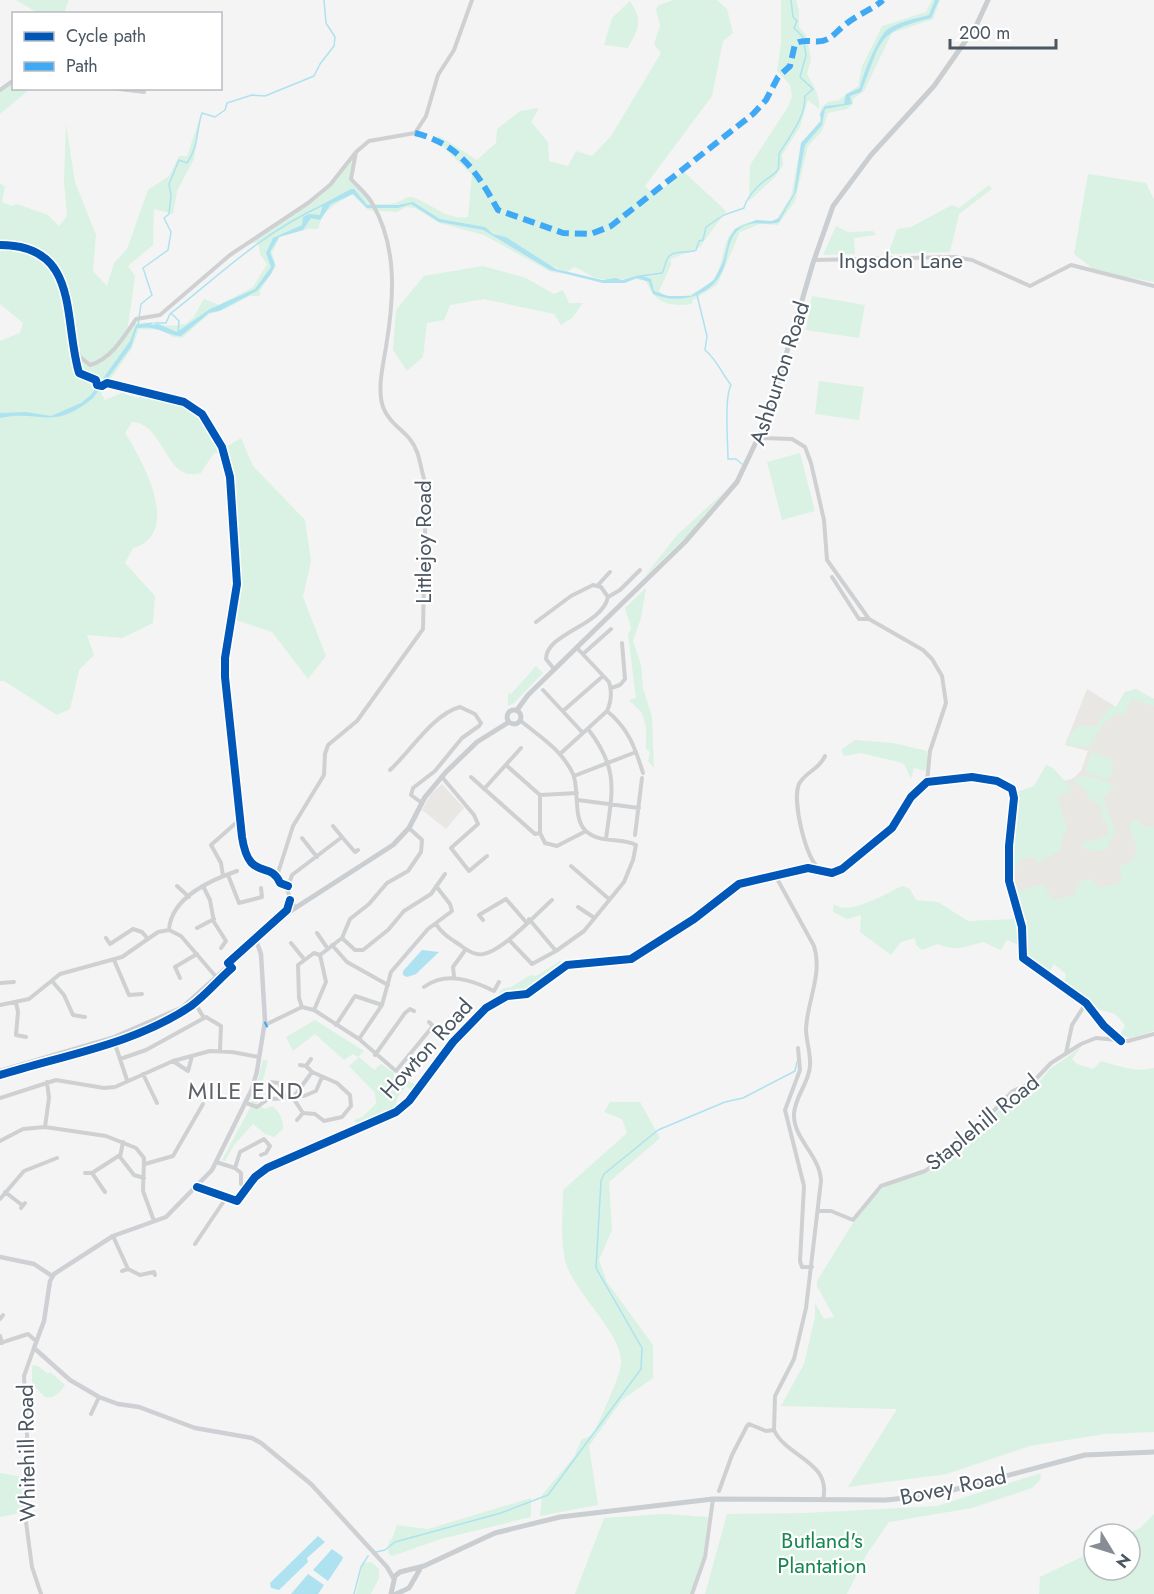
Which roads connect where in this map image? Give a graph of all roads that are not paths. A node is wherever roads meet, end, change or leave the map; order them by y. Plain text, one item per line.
1 (472, 0) edge
2 (988, 0) edge
3 (128, 90) edge
4 (144, 92) dead end
5 (356, 152) junction
6 (0, 246) edge
7 (814, 260) junction
8 (1154, 286) edge
9 (73, 343) junction
10 (760, 438) junction
11 (640, 570) dead end
12 (610, 572) dead end
13 (832, 577) dead end
14 (598, 585) junction
15 (608, 597) junction
16 (869, 619) junction
17 (536, 622) dead end
18 (611, 629) dead end
19 (622, 643) dead end
20 (576, 647) junction
21 (584, 654) junction
22 (554, 669) junction
23 (603, 676) junction
24 (611, 688) junction
25 (543, 690) dead end
26 (517, 710) junction
27 (563, 711) junction
28 (607, 711) junction
29 (521, 721) junction
30 (509, 722) junction
31 (588, 729) junction
32 (584, 733) junction
33 (521, 748) dead end
34 (636, 752) junction
35 (560, 754) junction
36 (825, 756) dead end
37 (608, 763) junction
38 (506, 765) junction
39 (390, 770) dead end
40 (574, 776) junction
41 (442, 777) junction
42 (471, 777) dead end
43 (927, 782) junction
44 (484, 789) junction
45 (405, 793) dead end
46 (411, 793) junction
47 (577, 793) junction
48 (540, 795) junction
49 (578, 800) junction
50 (422, 804) junction
51 (610, 804) junction
52 (639, 807) junction
53 (237, 822) dead end
54 (333, 826) dead end
55 (409, 828) junction
56 (586, 831) junction
57 (540, 833) junction
58 (635, 835) dead end
59 (342, 837) junction
60 (302, 838) dead end
61 (606, 840) junction
62 (358, 850) dead end
63 (487, 856) dead end
64 (317, 857) junction
65 (811, 861) junction
66 (571, 866) dead end
67 (807, 868) junction
68 (820, 870) junction
69 (237, 872) dead end
70 (445, 874) dead end
71 (225, 875) junction
72 (775, 875) junction
73 (277, 876) junction
74 (177, 886) dead end
75 (203, 886) junction
76 (288, 886) junction
77 (436, 886) junction
78 (261, 888) dead end
79 (189, 897) junction
80 (609, 899) junction
81 (552, 900) dead end
82 (238, 902) junction
83 (578, 907) dead end
84 (295, 908) junction
85 (241, 910) dead end
86 (593, 917) junction
87 (214, 919) junction
88 (483, 920) dead end
89 (527, 920) junction
90 (436, 924) junction
91 (197, 928) dead end
92 (169, 930) junction
93 (317, 933) dead end
94 (106, 938) dead end
95 (342, 938) junction
96 (148, 939) junction
97 (509, 940) junction
98 (257, 943) junction
99 (291, 943) dead end
100 (332, 945) junction
101 (221, 948) dead end
102 (328, 949) junction
103 (466, 949) junction
104 (556, 951) junction
105 (196, 954) junction
106 (320, 955) junction
107 (304, 959) junction
108 (114, 960) junction
109 (454, 976) junction
110 (180, 978) dead end
111 (217, 978) junction
112 (52, 981) junction
113 (14, 982) dead end
114 (499, 982) dead end
115 (0, 983) edge
116 (388, 985) junction
117 (424, 987) dead end
118 (142, 994) dead end
119 (193, 1000) junction
120 (16, 1003) junction
121 (1086, 1003) junction
122 (0, 1005) edge
123 (382, 1005) junction
124 (302, 1007) junction
125 (314, 1010) junction
126 (414, 1011) dead end
127 (85, 1017) dead end
128 (204, 1018) junction
129 (267, 1024) dead end
130 (336, 1025) junction
131 (433, 1025) dead end
132 (1154, 1034) edge
133 (26, 1037) dead end
134 (112, 1038) junction
135 (359, 1039) junction
136 (1121, 1041) junction
137 (798, 1048) dead end
138 (220, 1050) junction
139 (1066, 1053) junction
140 (375, 1055) junction
141 (192, 1056) junction
142 (259, 1057) junction
143 (120, 1059) junction
144 (311, 1059) dead end
145 (173, 1061) junction
146 (300, 1065) dead end
147 (306, 1066) junction
148 (0, 1071) edge
149 (312, 1072) junction
150 (143, 1074) junction
151 (322, 1077) junction
152 (127, 1080) junction
153 (47, 1082) junction
154 (269, 1082) dead end
155 (285, 1096) junction
156 (295, 1096) junction
157 (0, 1098) edge
158 (203, 1103) dead end
159 (158, 1104) dead end
160 (246, 1104) junction
161 (303, 1113) junction
162 (297, 1120) dead end
163 (45, 1127) junction
164 (0, 1141) edge
165 (123, 1142) junction
166 (120, 1155) junction
167 (261, 1155) dead end
168 (58, 1158) dead end
169 (216, 1161) junction
170 (145, 1164) junction
171 (235, 1168) junction
172 (86, 1173) dead end
173 (92, 1173) junction
174 (144, 1178) junction
175 (241, 1184) dead end
176 (197, 1187) junction
177 (105, 1191) dead end
178 (5, 1192) junction
179 (226, 1198) junction
180 (0, 1199) edge
181 (23, 1205) dead end
182 (819, 1211) junction
183 (154, 1222) junction
184 (113, 1236) junction
185 (195, 1244) dead end
186 (0, 1257) edge
187 (812, 1267) junction
188 (128, 1269) junction
189 (122, 1271) dead end
190 (155, 1275) dead end
191 (52, 1276) junction
192 (40, 1331) junction
193 (32, 1335) junction
194 (0, 1336) edge
195 (36, 1341) junction
196 (1, 1343) edge
197 (34, 1348) junction
198 (99, 1397) junction
199 (91, 1414) dead end
200 (774, 1430) junction
201 (1154, 1452) edge
202 (719, 1491) dead end
203 (713, 1499) junction
204 (823, 1501) junction
205 (424, 1566) junction
206 (387, 1568) junction
207 (399, 1572) junction
208 (406, 1572) junction
209 (413, 1579) junction
210 (394, 1582) junction
211 (402, 1590) junction
212 (41, 1594) edge
213 (391, 1594) edge
214 (396, 1594) edge
215 (692, 1594) edge

1 - 5 street
2 - 7 main road, Ashburton Road
3 - 4 street
5 - 9 street
5 - 73 street, Littlejoy Road
6 - 9 street
7 - 8 street, Ingsdon Lane
7 - 10 main road, Ashburton Road
9 - 73 street
10 - 16 street
10 - 20 main road, Ashburton Road
11 - 15 street
12 - 14 street
13 - 16 street
14 - 15 street
14 - 17 street
15 - 22 street
16 - 43 street
18 - 21 street
19 - 24 street
20 - 21 street
20 - 22 main road, Ashburton Road
21 - 23 street
22 - 26 main road, Ashburton Road
23 - 24 street
23 - 27 street
24 - 28 street
25 - 27 street
26 - 29 main road
26 - 30 main road, Ashburton Road
27 - 32 street
28 - 31 street
28 - 34 street
29 - 30 main road, Ashburton Road
29 - 35 street
30 - 41 main road, Ashburton Road
31 - 32 street
31 - 37 street
32 - 35 street
33 - 38 street
34 - 37 street
34 - 52 street
35 - 40 street
36 - 65 street
37 - 40 street
37 - 51 street
38 - 44 street
38 - 48 street
39 - 46 street
40 - 47 street
41 - 50 main road, Ashburton Road
41 - 63 street
42 - 44 street
43 - 68 street, Howton Road
43 - 121 street
44 - 57 street
45 - 46 street
46 - 50 street
47 - 48 street
47 - 49 street
48 - 57 street
49 - 51 street
49 - 56 street
50 - 55 main road, Ashburton Road
51 - 52 street
51 - 61 street
52 - 58 street
53 - 71 street
54 - 59 street
55 - 84 main road, Ashburton Road
55 - 95 street
56 - 57 street
56 - 61 street
59 - 62 street
59 - 64 street
60 - 64 street
61 - 80 street
64 - 76 street
65 - 67 street
65 - 68 street
66 - 80 street
67 - 68 street, Howton Road
67 - 72 street, Howton Road
69 - 71 street
70 - 77 street
71 - 75 street
71 - 82 street
72 - 179 street, Howton Road
72 - 182 street
73 - 76 street
74 - 79 street
75 - 79 street
75 - 87 street
76 - 84 street
77 - 90 street
77 - 95 street
78 - 82 street
79 - 92 street
80 - 86 street
81 - 89 street
82 - 85 street
83 - 86 street
84 - 98 main road, Ashburton Road
86 - 104 street
87 - 91 street
87 - 101 street
88 - 89 street
89 - 97 street
89 - 104 street
90 - 103 street
90 - 116 street
92 - 96 street
92 - 105 street
93 - 102 street
94 - 96 street
95 - 100 street
96 - 108 street
97 - 103 street
97 - 104 street
98 - 111 main road, Ashburton Road
98 - 142 street
99 - 107 street
100 - 102 street
100 - 116 street
102 - 106 street
103 - 109 street
105 - 110 street
105 - 111 street
106 - 107 street
106 - 125 street
107 - 124 street
108 - 112 street
108 - 118 street
109 - 114 street
109 - 117 street
111 - 119 main road, Ashburton Road
112 - 120 street
112 - 127 street
113 - 115 street
116 - 123 street
119 - 128 street
119 - 134 main road, Ashburton Road
120 - 122 street
120 - 133 street
121 - 136 street
121 - 139 street
123 - 130 street
123 - 135 street
124 - 125 street
124 - 129 street
125 - 130 street
126 - 140 street
128 - 138 street
128 - 143 street
130 - 135 street
131 - 140 street
132 - 136 street, Staplehill Road
134 - 143 street
134 - 148 main road, Ashburton Road
135 - 140 street
136 - 139 street, Staplehill Road
137 - 187 street
138 - 141 street
138 - 142 street
139 - 182 street, Staplehill Road
141 - 145 street
141 - 145 street
142 - 160 street
143 - 152 street
144 - 147 street
145 - 150 street
146 - 147 street
147 - 149 street
149 - 151 street
149 - 156 street
150 - 152 street
150 - 159 street
151 - 156 street
151 - 161 street
152 - 153 street
153 - 157 street
153 - 163 street
154 - 155 street
155 - 156 street
155 - 160 street
156 - 161 street
158 - 170 street
160 - 169 street
161 - 162 street
163 - 164 street
163 - 165 street
165 - 166 street
165 - 170 street
166 - 173 street
166 - 174 street
167 - 171 street
168 - 178 street
169 - 171 street
169 - 176 street
170 - 174 street
171 - 175 street
172 - 173 street
173 - 177 street
174 - 183 street
176 - 179 street
176 - 183 street
178 - 180 street
178 - 181 street
179 - 185 street
182 - 187 street
183 - 184 street
184 - 188 street
184 - 191 street
186 - 191 street
187 - 200 street
188 - 189 street
188 - 190 street
191 - 192 street
192 - 193 street
192 - 195 street
193 - 195 street
193 - 196 street
194 - 196 street
195 - 197 street
197 - 198 street
197 - 212 street, Whitehill Road
198 - 199 street
198 - 206 street
200 - 202 street
200 - 204 street
201 - 204 main road, Bovey Road
203 - 204 main road, Bovey Road
203 - 205 main road, Bovey Road
203 - 215 street
205 - 208 main road, Bovey Road
205 - 209 main road
206 - 207 street
206 - 210 street
207 - 208 main road
207 - 210 main road
208 - 209 main road
209 - 211 main road
210 - 211 main road
210 - 213 main road
211 - 214 main road

